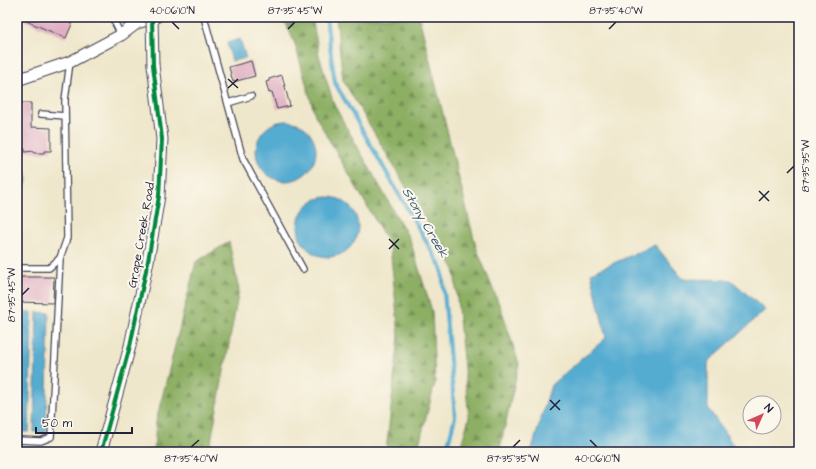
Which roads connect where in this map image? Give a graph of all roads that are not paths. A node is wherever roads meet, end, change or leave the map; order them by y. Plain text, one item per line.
1 (112, 17) edge
2 (152, 17) edge
3 (156, 17) edge
4 (204, 17) edge
5 (121, 35) junction
6 (70, 62) junction
7 (17, 80) edge
8 (251, 96) dead end
9 (228, 103) junction
10 (41, 114) dead end
11 (65, 116) junction
12 (60, 258) junction
13 (17, 268) edge
14 (303, 269) dead end
15 (17, 440) edge
16 (101, 452) edge

1 - 5 lane
2 - 16 street, Grape Creek Road, bridge
3 - 5 street
4 - 9 lane
5 - 6 street
6 - 7 street
6 - 11 lane
8 - 9 lane
9 - 14 lane
10 - 11 lane
11 - 12 lane
12 - 13 lane
12 - 15 lane

